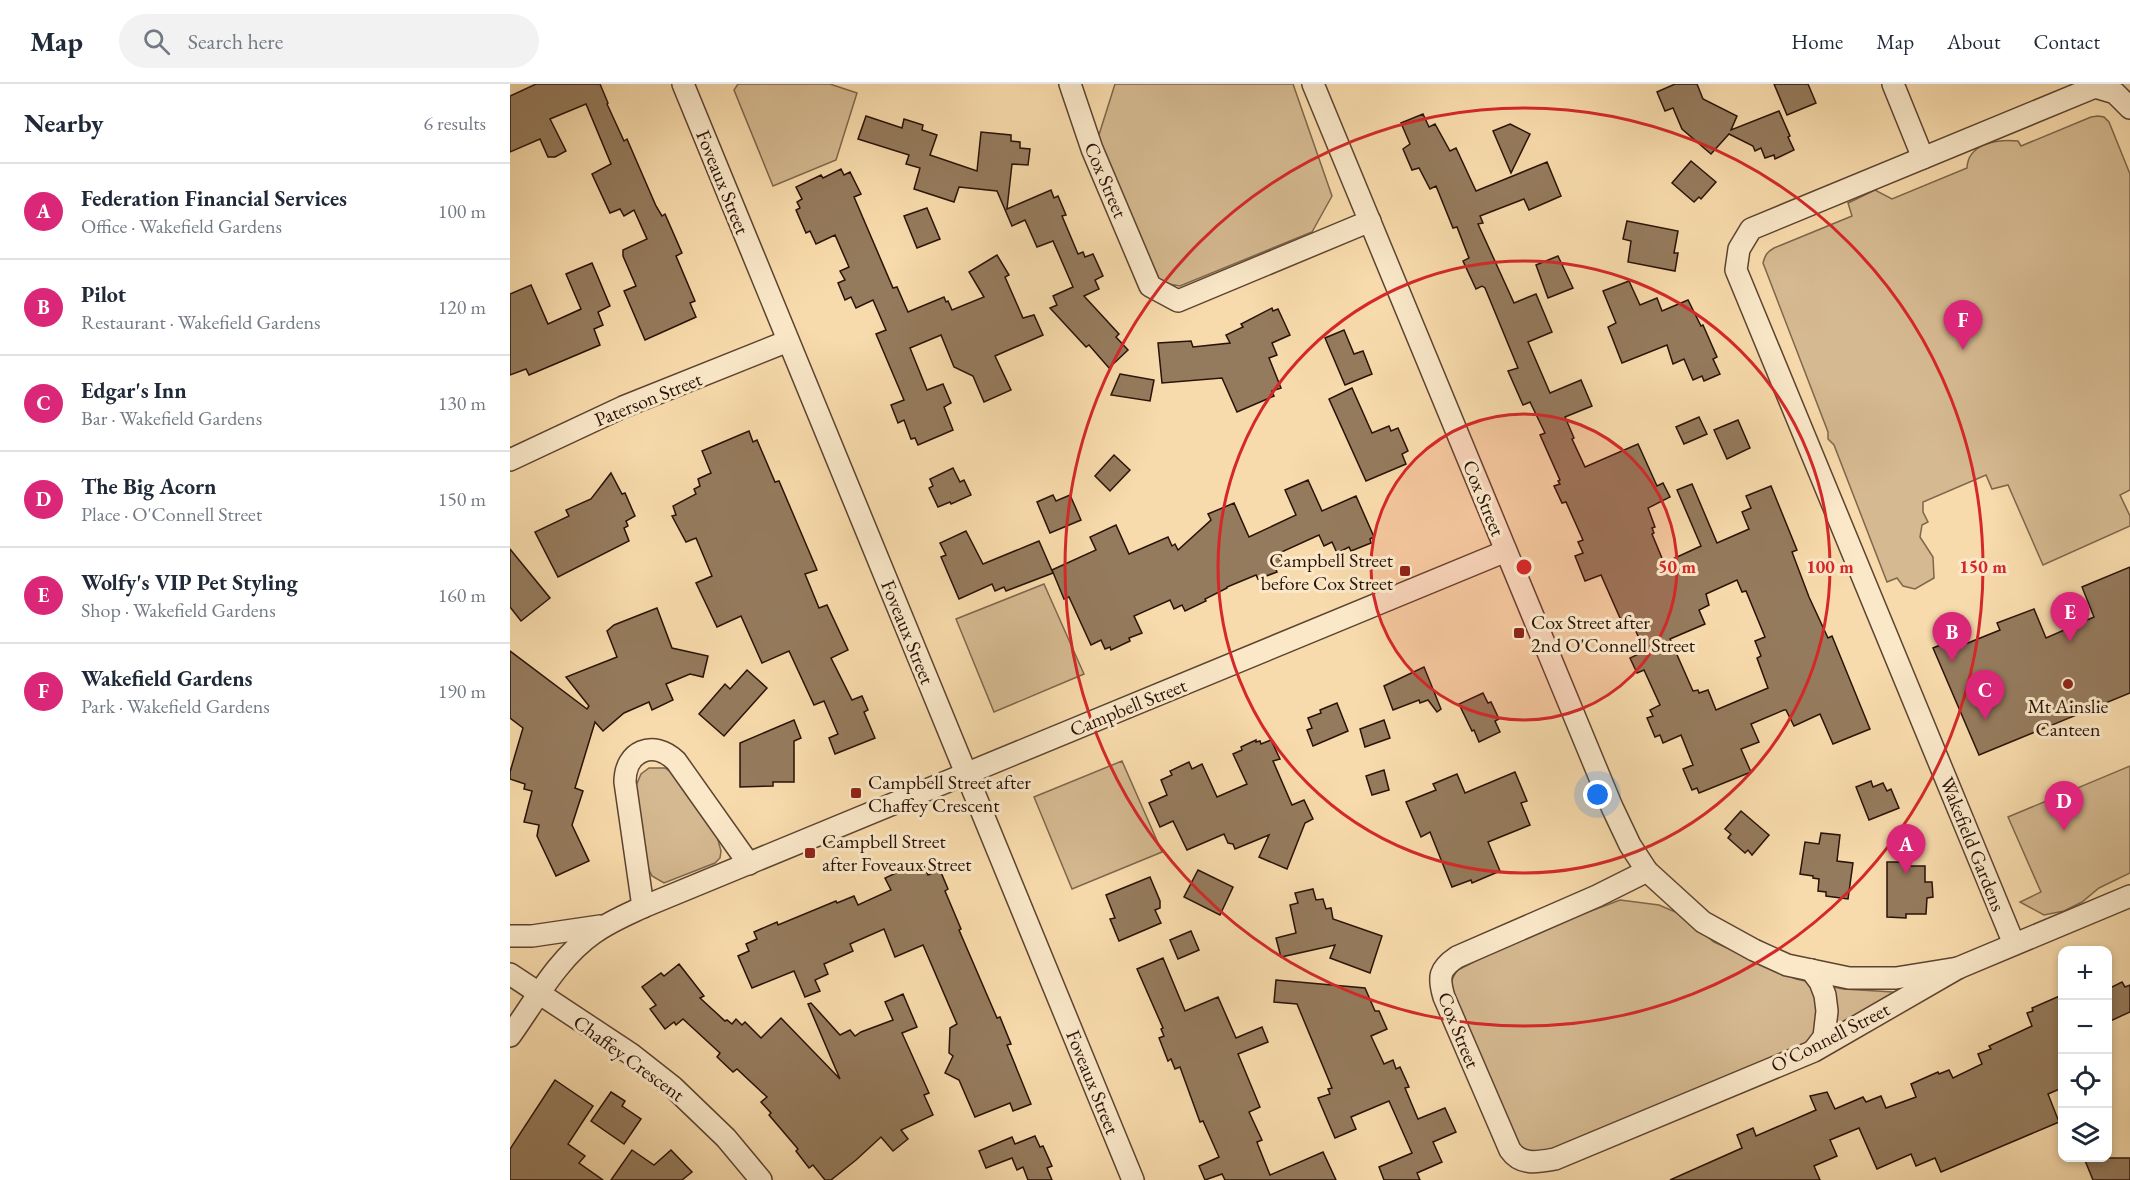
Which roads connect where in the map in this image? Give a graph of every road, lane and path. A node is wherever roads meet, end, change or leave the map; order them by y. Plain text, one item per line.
1 (683, 84) edge
2 (1070, 84) edge
3 (1313, 84) edge
4 (1893, 84) edge
5 (2130, 108) edge
6 (1923, 158) junction
7 (1370, 221) junction
8 (788, 341) junction
9 (510, 460) edge
10 (1506, 551) junction
11 (966, 774) junction
12 (749, 864) junction
13 (1647, 871) junction
14 (2130, 896) edge
15 (643, 907) junction
16 (607, 924) junction
17 (510, 936) edge
18 (2014, 944) junction
19 (1958, 968) junction
20 (1811, 970) junction
21 (510, 974) edge
22 (539, 994) junction
23 (510, 1036) edge
24 (1814, 1051) junction
25 (1524, 1161) joint
26 (761, 1180) edge
27 (1133, 1180) edge

1 - 8 street, Foveaux Street
2 - 7 street, Cox Street
3 - 7 street, Cox Street
4 - 6 street
5 - 6 street, Wakefield Gardens
6 - 18 street, Wakefield Gardens
7 - 10 street, Cox Street
8 - 9 street, Paterson Street
8 - 11 street, Foveaux Street
10 - 11 street, Campbell Street
10 - 13 street, Cox Street
11 - 12 street, Campbell Street
11 - 27 street, Foveaux Street
12 - 15 street, Campbell Street
12 - 15 street
13 - 20 street, Cox Street
13 - 25 street, Cox Street
14 - 18 street, O'Connell Street
15 - 16 street, Campbell Street
16 - 17 street, Campbell Street
16 - 22 street, Campbell Street
18 - 19 street, O'Connell Street
19 - 20 street, Cox Street
19 - 24 street, O'Connell Street
20 - 24 street
21 - 22 street, Chaffey Crescent
22 - 23 street, Campbell Street
22 - 26 street, Chaffey Crescent
24 - 25 street, O'Connell Street

